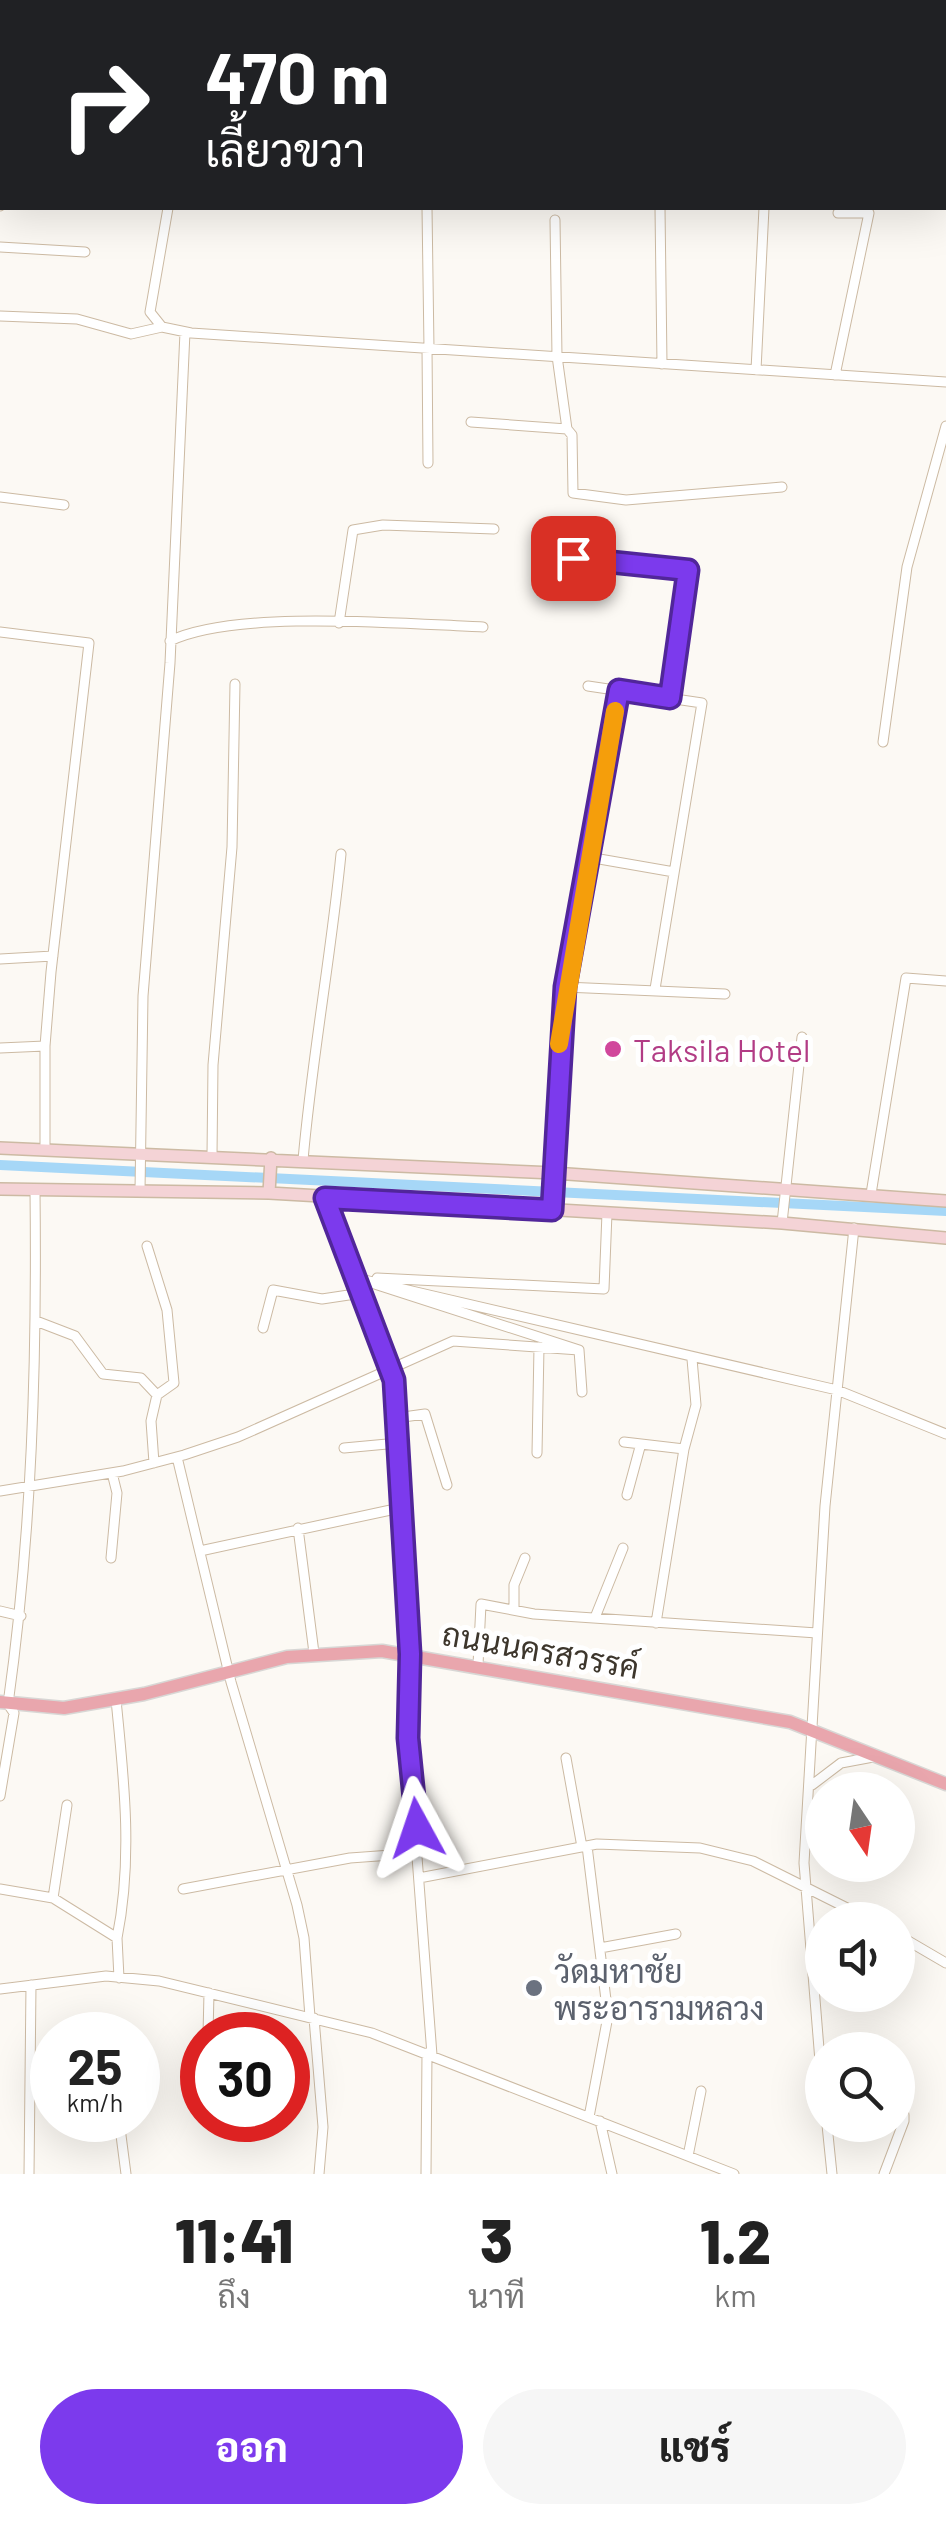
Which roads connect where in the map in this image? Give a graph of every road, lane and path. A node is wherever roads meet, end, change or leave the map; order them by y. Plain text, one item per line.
1 (168, 210) edge
2 (427, 210) edge
3 (660, 210) edge
4 (764, 210) edge
5 (838, 213) dead end
6 (555, 220) dead end
7 (0, 247) edge
8 (85, 252) dead end
9 (0, 316) edge
10 (162, 327) junction
11 (185, 332) junction
12 (428, 348) junction
13 (557, 356) junction
14 (662, 364) junction
15 (756, 370) junction
16 (836, 375) junction
17 (946, 382) edge
18 (471, 422) dead end
19 (946, 426) edge
20 (567, 429) junction
21 (428, 464) dead end
22 (782, 487) dead end
23 (0, 498) edge
24 (64, 505) dead end
25 (494, 530) dead end
26 (573, 558) dead end
27 (339, 623) junction
28 (483, 627) dead end
29 (0, 632) edge
30 (170, 641) junction
31 (235, 684) dead end
32 (588, 686) dead end
33 (619, 690) junction
34 (670, 698) junction
35 (883, 742) dead end
36 (341, 854) dead end
37 (588, 857) junction
38 (674, 872) junction
39 (52, 956) junction
40 (0, 959) edge
41 (946, 981) edge
42 (565, 987) junction
43 (655, 989) junction
44 (725, 994) dead end
45 (802, 1037) dead end
46 (45, 1046) junction
47 (0, 1048) edge
48 (0, 1148) edge
49 (45, 1150) junction
50 (140, 1152) junction
51 (212, 1155) junction
52 (271, 1158) junction
53 (303, 1160) junction
54 (554, 1173) junction
55 (786, 1186) junction
56 (0, 1189) edge
57 (36, 1190) junction
58 (140, 1191) junction
59 (269, 1193) junction
60 (871, 1194) junction
61 (325, 1198) junction
62 (946, 1201) edge
63 (552, 1210) junction
64 (607, 1214) junction
65 (782, 1223) junction
66 (854, 1228) junction
67 (946, 1238) edge
68 (148, 1246) dead end
69 (356, 1278) junction
70 (362, 1293) junction
71 (36, 1321) junction
72 (262, 1328) dead end
73 (539, 1347) junction
74 (579, 1350) junction
75 (692, 1359) junction
76 (391, 1366) junction
77 (838, 1390) junction
78 (582, 1392) dead end
79 (157, 1395) junction
80 (396, 1418) junction
81 (946, 1434) edge
82 (624, 1442) dead end
83 (398, 1443) junction
84 (640, 1447) junction
85 (344, 1448) dead end
86 (684, 1449) junction
87 (537, 1453) dead end
88 (177, 1457) junction
89 (154, 1463) junction
90 (112, 1473) junction
91 (447, 1486) dead end
92 (30, 1488) junction
93 (0, 1491) edge
94 (627, 1495) dead end
95 (400, 1508) junction
96 (298, 1528) junction
97 (623, 1548) dead end
98 (200, 1551) junction
99 (111, 1558) dead end
100 (526, 1558) dead end
101 (514, 1608) junction
102 (0, 1611) edge
103 (596, 1615) junction
104 (20, 1616) junction
105 (656, 1623) junction
106 (817, 1633) junction
107 (314, 1653) junction
108 (410, 1654) junction
109 (478, 1666) junction
110 (229, 1671) junction
111 (116, 1700) junction
112 (4, 1703) edge
113 (813, 1729) junction
114 (886, 1757) junction
115 (566, 1758) dead end
116 (812, 1772) edge
117 (824, 1772) edge
118 (946, 1784) edge
119 (0, 1796) edge
120 (67, 1805) dead end
121 (805, 1844) edge
122 (585, 1846) junction
123 (419, 1853) junction
124 (285, 1869) junction
125 (420, 1878) junction
126 (804, 1883) junction
127 (0, 1889) edge
128 (183, 1889) dead end
129 (53, 1898) junction
130 (838, 1902) edge
131 (676, 1934) dead end
132 (118, 1938) junction
133 (915, 1945) edge
134 (600, 1948) junction
135 (946, 1962) edge
136 (119, 1978) junction
137 (31, 1985) junction
138 (0, 1989) edge
139 (209, 1993) junction
140 (209, 2012) edge
141 (312, 2018) junction
142 (817, 2032) edge
143 (430, 2054) junction
144 (701, 2090) dead end
145 (589, 2117) junction
146 (600, 2121) junction
147 (122, 2142) edge
148 (829, 2142) edge
149 (896, 2142) edge
150 (688, 2156) junction
151 (29, 2174) edge
152 (126, 2174) edge
153 (318, 2174) edge
154 (426, 2174) edge
155 (612, 2174) edge
156 (734, 2174) edge
157 (832, 2174) edge
158 (884, 2174) edge

1 - 10 street
2 - 12 street
3 - 14 street
4 - 15 street
5 - 16 street
6 - 13 street
7 - 8 street
9 - 10 street
10 - 11 street
11 - 12 street
11 - 30 street
12 - 13 street
12 - 21 street
13 - 14 street
13 - 20 street
14 - 15 street
15 - 16 street
16 - 17 street
18 - 20 street
19 - 35 street
20 - 22 street
23 - 24 street
25 - 27 street
26 - 34 street
27 - 28 street
27 - 30 street
29 - 39 street
30 - 50 street
31 - 51 street
32 - 33 street
33 - 34 street
33 - 37 street
34 - 38 street
36 - 53 street
37 - 38 street
37 - 42 street
38 - 43 street
39 - 40 street
39 - 46 street
41 - 60 street
42 - 43 street
42 - 54 street
43 - 44 street
45 - 55 street
46 - 47 street
46 - 49 street
48 - 49 street
49 - 50 street
50 - 51 street
50 - 58 street
51 - 52 street
52 - 53 street
52 - 59 street
53 - 54 street
54 - 55 street
54 - 63 street
55 - 60 street
55 - 65 street
56 - 57 street
57 - 58 street
57 - 71 street
58 - 59 street
59 - 61 street
60 - 62 street
61 - 63 street
61 - 69 street
63 - 64 street
64 - 65 street
64 - 69 street
65 - 66 street
66 - 67 street
66 - 77 street
68 - 79 street
69 - 70 street
69 - 74 street
69 - 75 street
70 - 72 street
70 - 76 street
71 - 79 street
71 - 92 street
73 - 74 street
73 - 76 street
73 - 87 street
74 - 78 street
75 - 77 street
75 - 86 street
76 - 80 street
76 - 88 street
77 - 81 street
77 - 106 street
79 - 89 street
80 - 83 street
80 - 91 street
82 - 84 street
83 - 85 street
83 - 95 street
84 - 86 street
84 - 94 street
86 - 105 street
88 - 89 street
88 - 98 street
89 - 90 street
90 - 92 street
90 - 99 street
92 - 93 street
92 - 104 street
95 - 96 street
95 - 108 street
96 - 98 street
96 - 107 street
97 - 103 street
98 - 110 street
100 - 101 street
101 - 103 street
101 - 109 street
102 - 104 street
103 - 105 street
104 - 112 street
105 - 106 street
106 - 113 street
107 - 108 main road, ถนนนครสวรรค์
107 - 110 main road, ถนนนครสวรรค์
108 - 109 main road, ถนนนครสวรรค์
108 - 123 street
109 - 113 main road, ถนนนครสวรรค์
110 - 111 main road, ถนนนครสวรรค์
110 - 124 street
111 - 112 main road, ถนนนครสวรรค์
111 - 132 street
112 - 119 street
113 - 114 main road, ถนนนครสวรรค์
113 - 116 street
114 - 117 street
114 - 118 main road, ถนนนครสวรรค์
115 - 122 street
120 - 129 street
121 - 126 street
122 - 125 street
122 - 126 street
122 - 134 street
123 - 124 street
123 - 125 street
124 - 128 street
124 - 141 street
125 - 143 street
126 - 130 street
126 - 142 street
127 - 129 street
129 - 132 street
131 - 134 street
132 - 136 street
133 - 135 street
134 - 145 street
136 - 137 street
136 - 139 street
137 - 138 street
137 - 151 street
139 - 140 street
139 - 141 street
141 - 143 street
141 - 153 street
143 - 145 street
143 - 154 street
144 - 150 street
145 - 146 street
146 - 150 street
146 - 155 street
147 - 152 street
148 - 157 street
149 - 158 street
150 - 156 street

